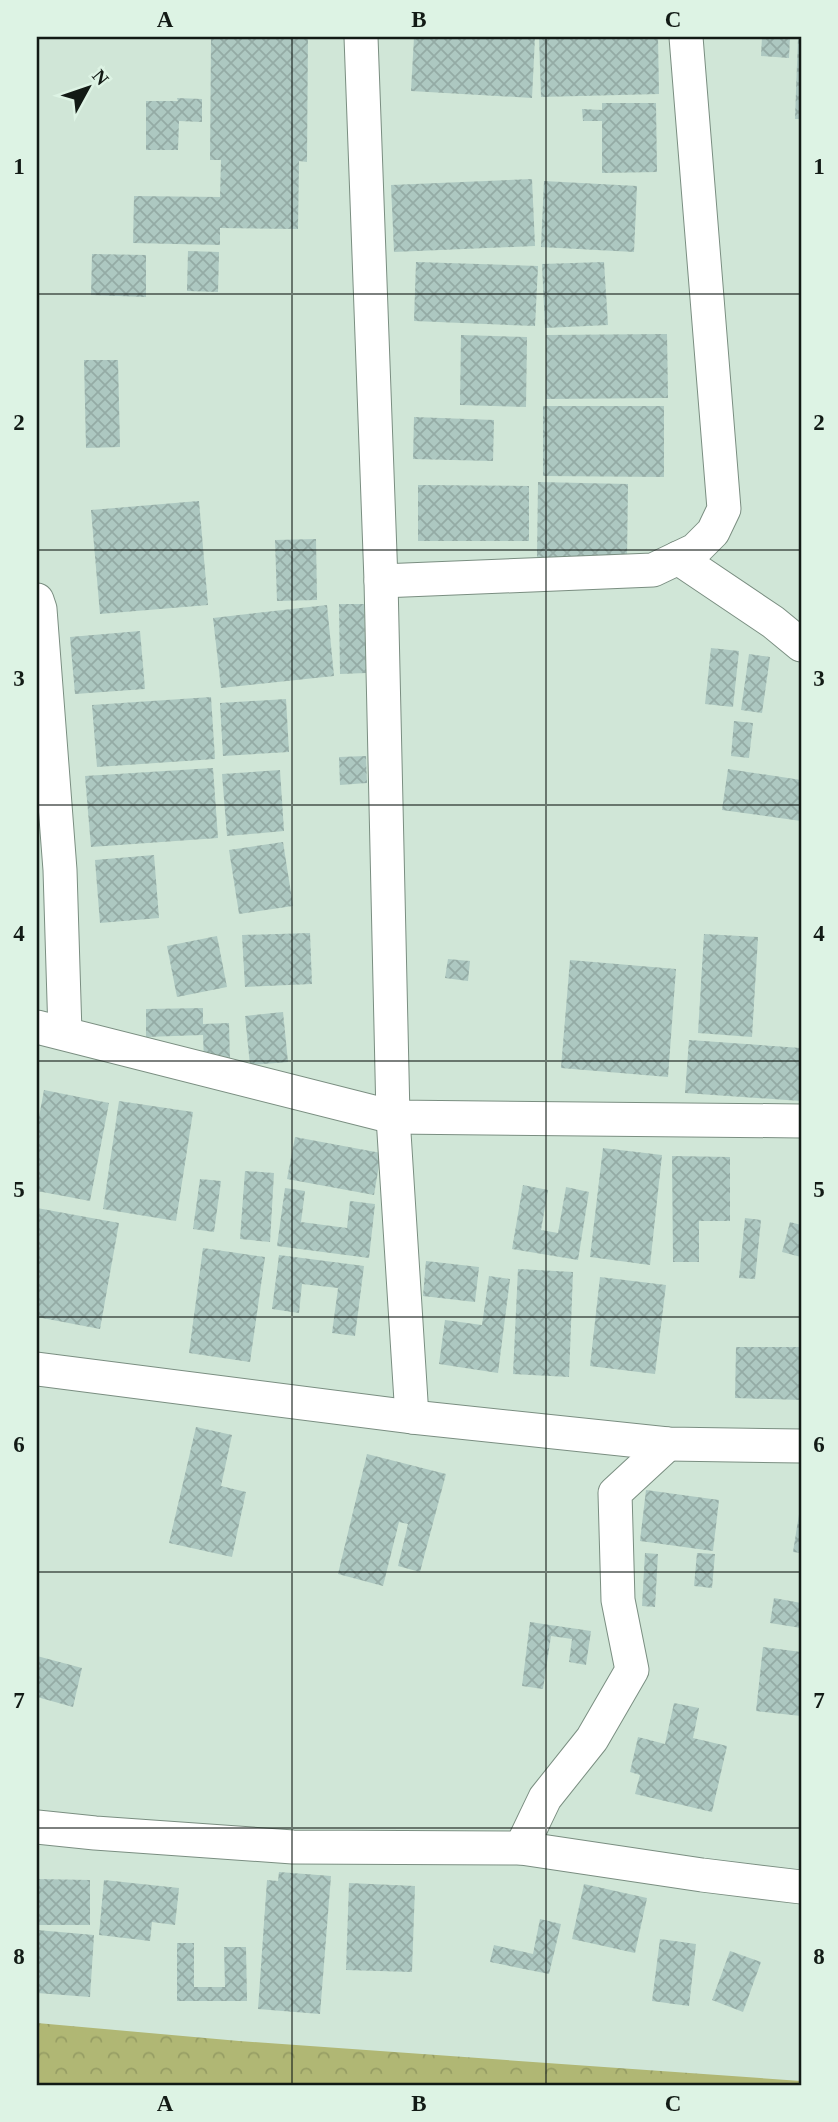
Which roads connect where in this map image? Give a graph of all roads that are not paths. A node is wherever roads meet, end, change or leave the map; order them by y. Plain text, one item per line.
1 (361, 37) edge
2 (686, 37) edge
3 (678, 558) junction
4 (380, 581) junction
5 (37, 600) edge
6 (801, 645) edge
7 (51, 1030) edge
8 (393, 1117) junction
9 (801, 1121) edge
10 (37, 1369) edge
11 (412, 1417) junction
12 (668, 1444) junction
13 (801, 1446) edge
14 (37, 1827) edge
15 (521, 1848) junction
16 (801, 1887) edge

1 - 4 street
2 - 3 street
3 - 4 street
3 - 6 street
4 - 8 street
5 - 7 street
7 - 8 street
8 - 9 street
8 - 11 street
10 - 11 street
11 - 12 street
12 - 13 street
12 - 15 street
14 - 15 street
15 - 16 street

